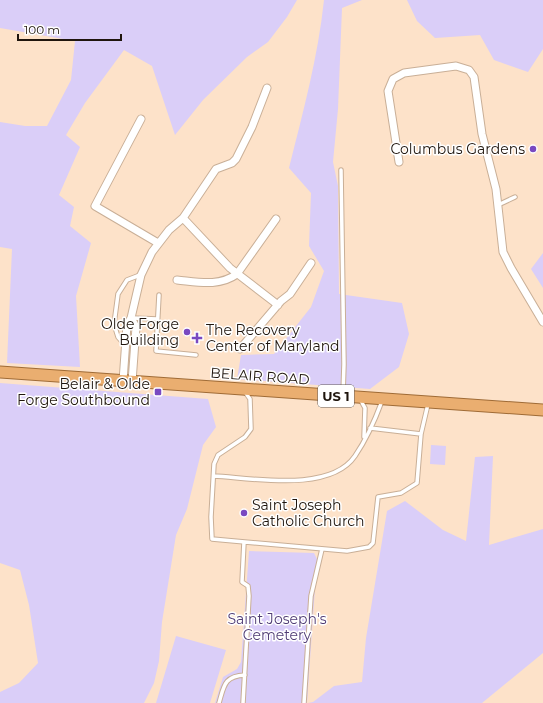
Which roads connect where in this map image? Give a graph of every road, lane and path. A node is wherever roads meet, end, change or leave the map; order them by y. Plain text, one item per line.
1 (267, 88) dead end
2 (141, 119) dead end
3 (399, 162) dead end
4 (341, 170) dead end
5 (514, 196) dead end
6 (498, 205) junction
7 (182, 218) junction
8 (276, 219) dead end
9 (158, 243) junction
10 (311, 263) dead end
11 (142, 274) junction
12 (238, 274) junction
13 (177, 280) dead end
14 (159, 295) dead end
15 (278, 305) junction
16 (131, 318) junction
17 (157, 319) junction
18 (543, 322) edge
19 (126, 346) junction
20 (240, 349) dead end
21 (196, 355) dead end
22 (0, 372) edge
23 (127, 381) junction
24 (244, 390) junction
25 (343, 397) junction
26 (359, 398) junction
27 (383, 400) junction
28 (428, 402) junction
29 (543, 410) edge
30 (370, 428) junction
31 (421, 434) junction
32 (364, 439) junction
33 (214, 476) junction
34 (244, 542) junction
35 (322, 549) junction
36 (244, 674) junction
37 (219, 703) edge
38 (243, 703) edge
39 (304, 703) edge

1 - 7 street
2 - 9 street
3 - 6 street
4 - 25 lane
5 - 6 lane
6 - 18 street
7 - 9 street
7 - 12 street
8 - 12 street
9 - 11 street
10 - 15 street
11 - 16 street
11 - 19 lane
12 - 13 street
12 - 15 street
14 - 17 lane
15 - 20 street
16 - 17 lane
16 - 19 street
16 - 23 street
17 - 21 lane
19 - 23 street
22 - 23 highway, BELAIR ROAD / US 1
23 - 24 highway, BELAIR ROAD / US 1
24 - 25 highway, BELAIR ROAD / US 1
24 - 33 lane
25 - 26 highway, BELAIR ROAD / US 1
26 - 27 highway, BELAIR ROAD / US 1
26 - 32 lane
27 - 28 highway, BELAIR ROAD / US 1
27 - 30 lane
28 - 29 highway, BELAIR ROAD / US 1
28 - 31 lane
30 - 31 lane
30 - 32 lane
31 - 35 lane
32 - 33 lane
33 - 34 lane
34 - 35 lane
34 - 36 lane
35 - 39 lane
36 - 37 lane
36 - 38 lane

